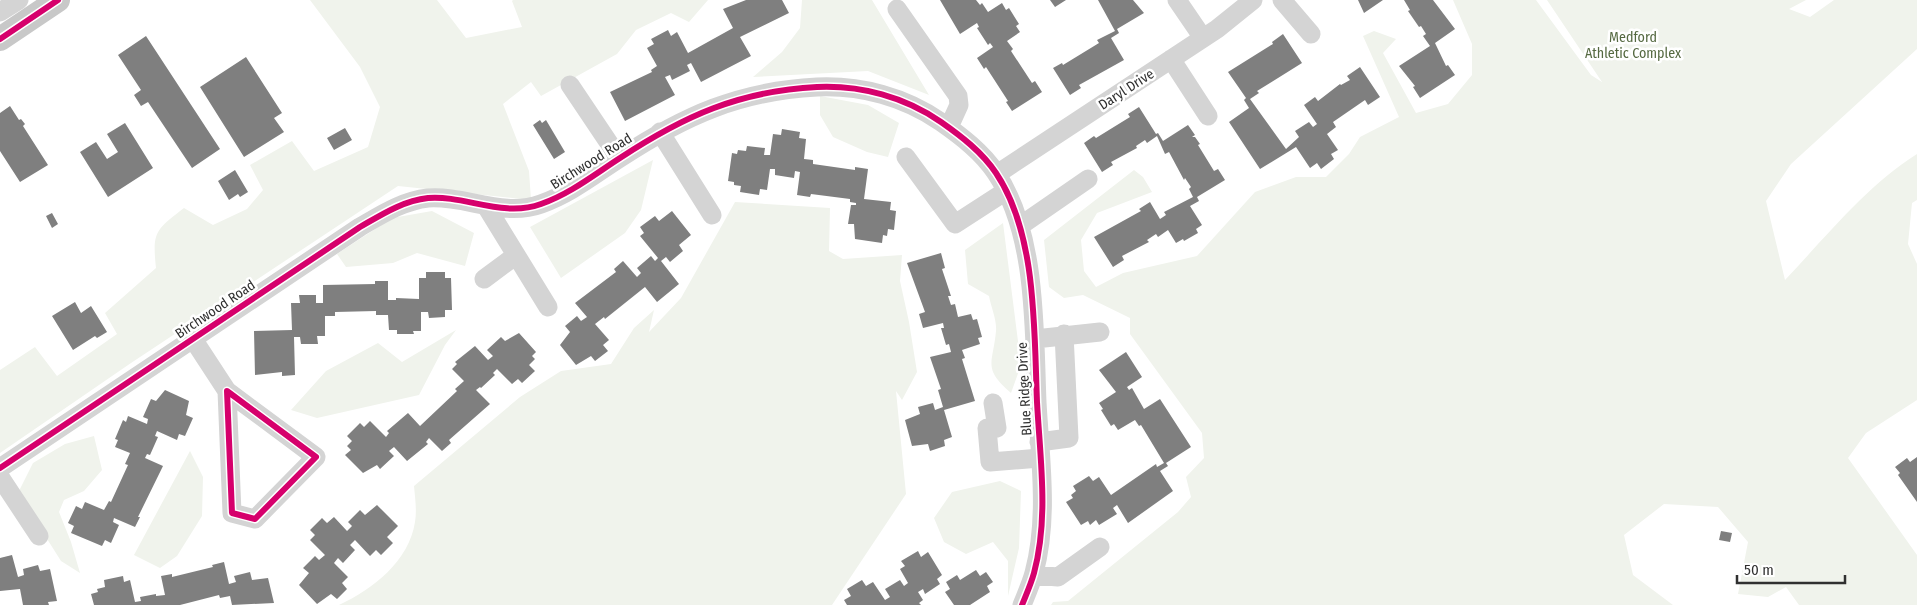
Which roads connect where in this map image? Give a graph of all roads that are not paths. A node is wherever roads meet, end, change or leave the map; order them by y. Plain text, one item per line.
1 (19, 0) edge
2 (58, 0) edge
3 (1177, 0) edge
4 (1253, 0) edge
5 (1282, 0) edge
6 (897, 9) dead end
7 (0, 12) edge
8 (1311, 34) dead end
9 (1203, 38) junction
10 (0, 39) edge
11 (1171, 59) junction
12 (570, 86) dead end
13 (1208, 116) dead end
14 (949, 127) junction
15 (660, 132) junction
16 (906, 156) dead end
17 (619, 158) junction
18 (997, 174) junction
19 (1088, 179) dead end
20 (1006, 191) junction
21 (486, 206) junction
22 (712, 215) dead end
23 (1020, 226) junction
24 (515, 256) junction
25 (484, 279) dead end
26 (548, 307) dead end
27 (1100, 332) dead end
28 (1064, 334) junction
29 (193, 339) junction
30 (1035, 339) junction
31 (227, 391) junction
32 (993, 403) dead end
33 (1040, 450) junction
34 (0, 468) edge
35 (0, 478) edge
36 (39, 536) dead end
37 (1100, 547) dead end
38 (1034, 574) junction
39 (1022, 605) edge

1 - 7 street
2 - 10 main road
3 - 9 street
4 - 9 street, Daryl Drive
5 - 8 street
6 - 14 street
9 - 11 street, Daryl Drive
11 - 13 street
11 - 18 street, Daryl Drive
12 - 17 street
14 - 15 street, Birchwood Road
14 - 18 street, Birchwood Road
15 - 17 street, Birchwood Road
15 - 22 street
16 - 20 street
17 - 21 street, Birchwood Road
18 - 20 street, Blue Ridge Drive
19 - 23 street
20 - 23 street, Blue Ridge Drive
21 - 24 street
21 - 29 street, Birchwood Road
23 - 30 street, Blue Ridge Drive
24 - 25 street
24 - 26 street
27 - 28 street
28 - 30 street
28 - 33 street
29 - 31 street
29 - 34 street, Birchwood Road
30 - 33 street, Blue Ridge Drive
31 - 31 street
32 - 33 street
33 - 38 street, Blue Ridge Drive
35 - 36 street
37 - 38 street
38 - 39 street, Blue Ridge Drive

